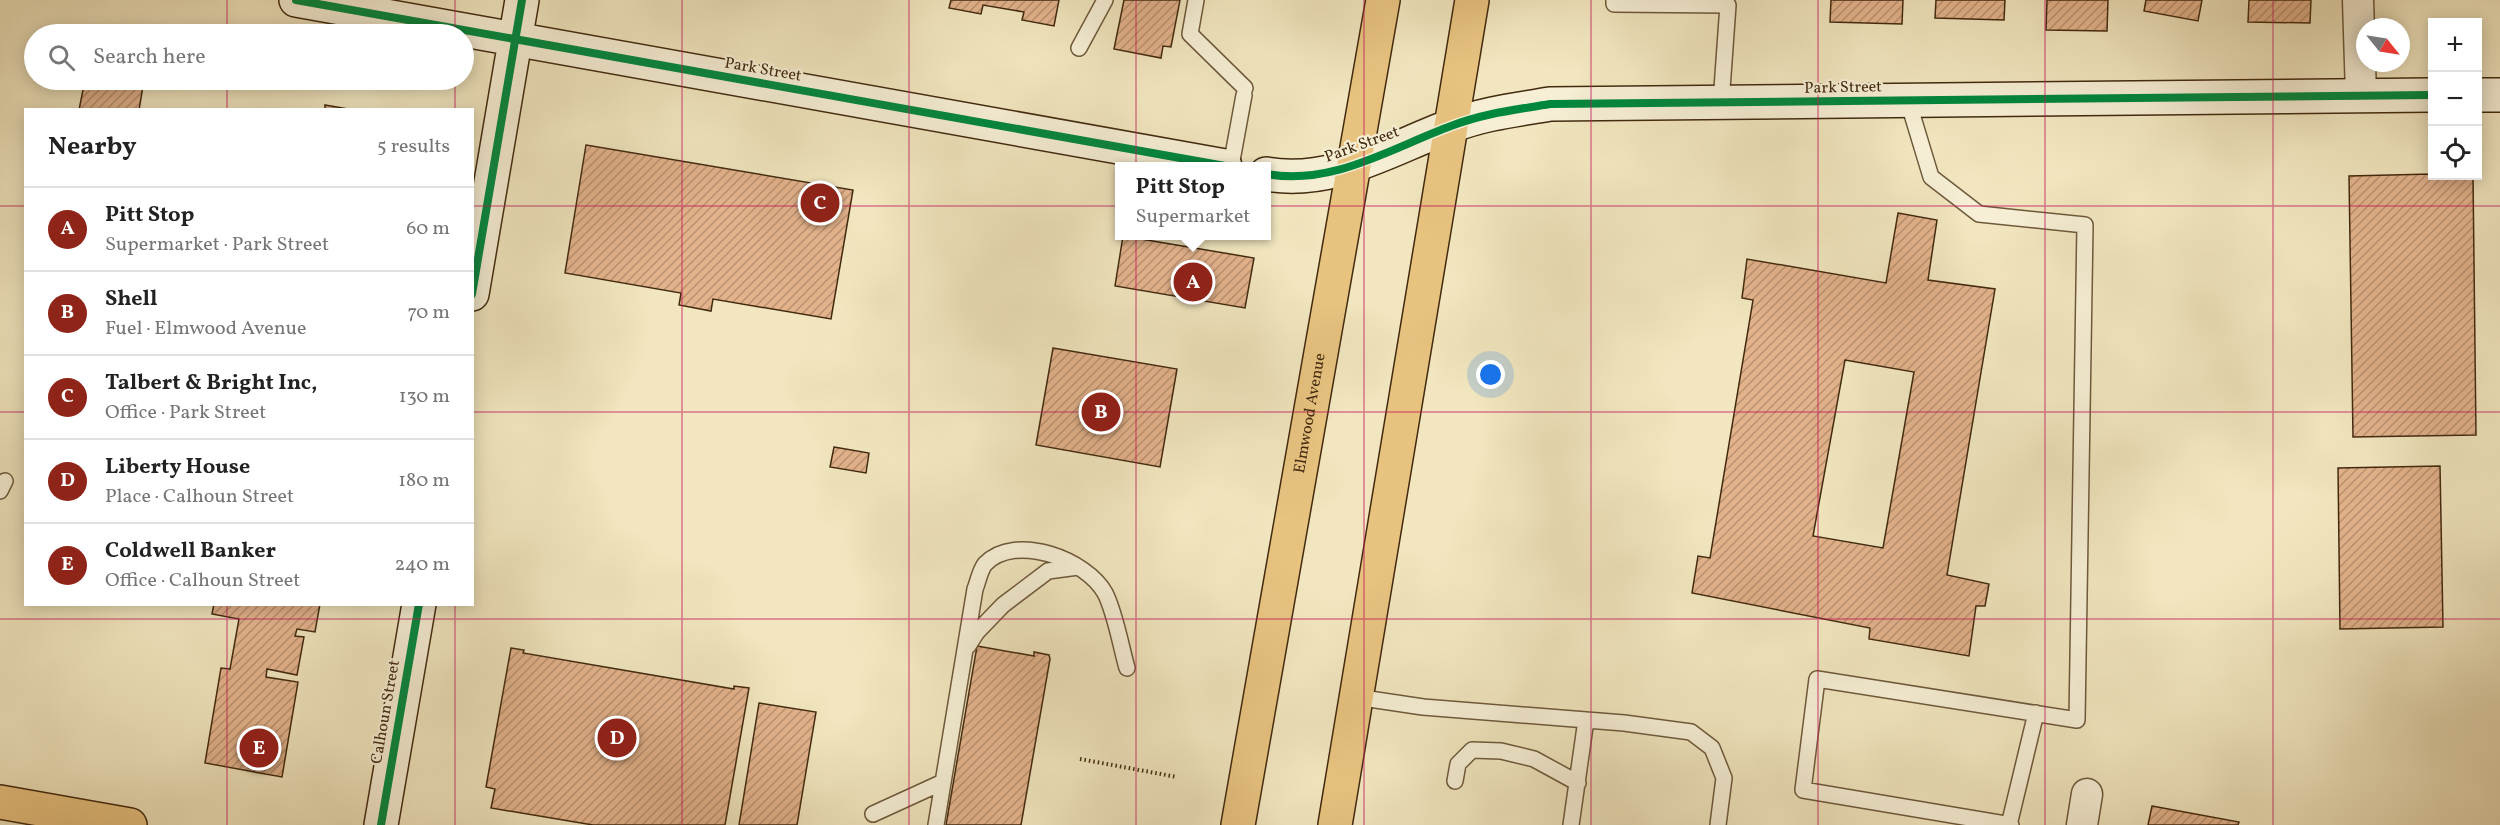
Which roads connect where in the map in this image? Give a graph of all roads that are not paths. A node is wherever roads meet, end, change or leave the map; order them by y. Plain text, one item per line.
1 (296, 0) edge
2 (522, 0) edge
3 (1105, 0) edge
4 (1196, 0) edge
5 (1383, 0) edge
6 (1472, 0) edge
7 (1614, 0) edge
8 (2358, 0) edge
9 (1729, 2) edge
10 (435, 24) edge
11 (474, 31) edge
12 (516, 38) junction
13 (1079, 48) dead end
14 (2361, 95) junction
15 (2428, 95) edge
16 (2482, 95) edge
17 (2500, 95) edge
18 (1908, 101) junction
19 (1721, 103) junction
20 (1452, 125) junction
21 (1203, 162) edge
22 (1232, 162) edge
23 (1354, 166) junction
24 (1271, 175) edge
25 (474, 282) edge
26 (1078, 567) junction
27 (419, 606) edge
28 (965, 651) junction
29 (1127, 668) dead end
30 (1356, 697) junction
31 (2036, 713) junction
32 (1586, 720) junction
33 (1455, 781) dead end
34 (943, 782) junction
35 (1578, 783) junction
36 (2087, 794) dead end
37 (0, 802) edge
38 (873, 814) dead end
39 (130, 825) edge
40 (381, 825) edge
41 (936, 825) edge
42 (1238, 825) edge
43 (1335, 825) edge
44 (1571, 825) edge
45 (1718, 825) edge
46 (2010, 825) edge
47 (2082, 825) edge

1 - 10 street, Park Street
2 - 12 street
3 - 13 lane
4 - 22 lane
5 - 23 main road, Elmwood Avenue
6 - 20 main road
7 - 9 lane
8 - 14 street
9 - 19 lane
11 - 12 street, Park Street
12 - 21 street, Park Street
12 - 25 street
14 - 15 street, Park Street
14 - 18 street, Park Street
16 - 17 street
18 - 19 street, Park Street
18 - 31 lane
19 - 20 street, Park Street
20 - 23 street, Park Street
20 - 30 main road
23 - 24 street, Park Street
23 - 42 main road, Elmwood Avenue
26 - 28 lane
26 - 28 lane
26 - 29 lane
27 - 40 street, Calhoun Street
28 - 34 lane
30 - 32 lane
30 - 43 main road
31 - 46 lane
31 - 46 lane
32 - 35 lane
32 - 45 lane
33 - 35 lane
34 - 38 lane
34 - 41 lane
35 - 44 lane
36 - 47 street
37 - 39 main road

